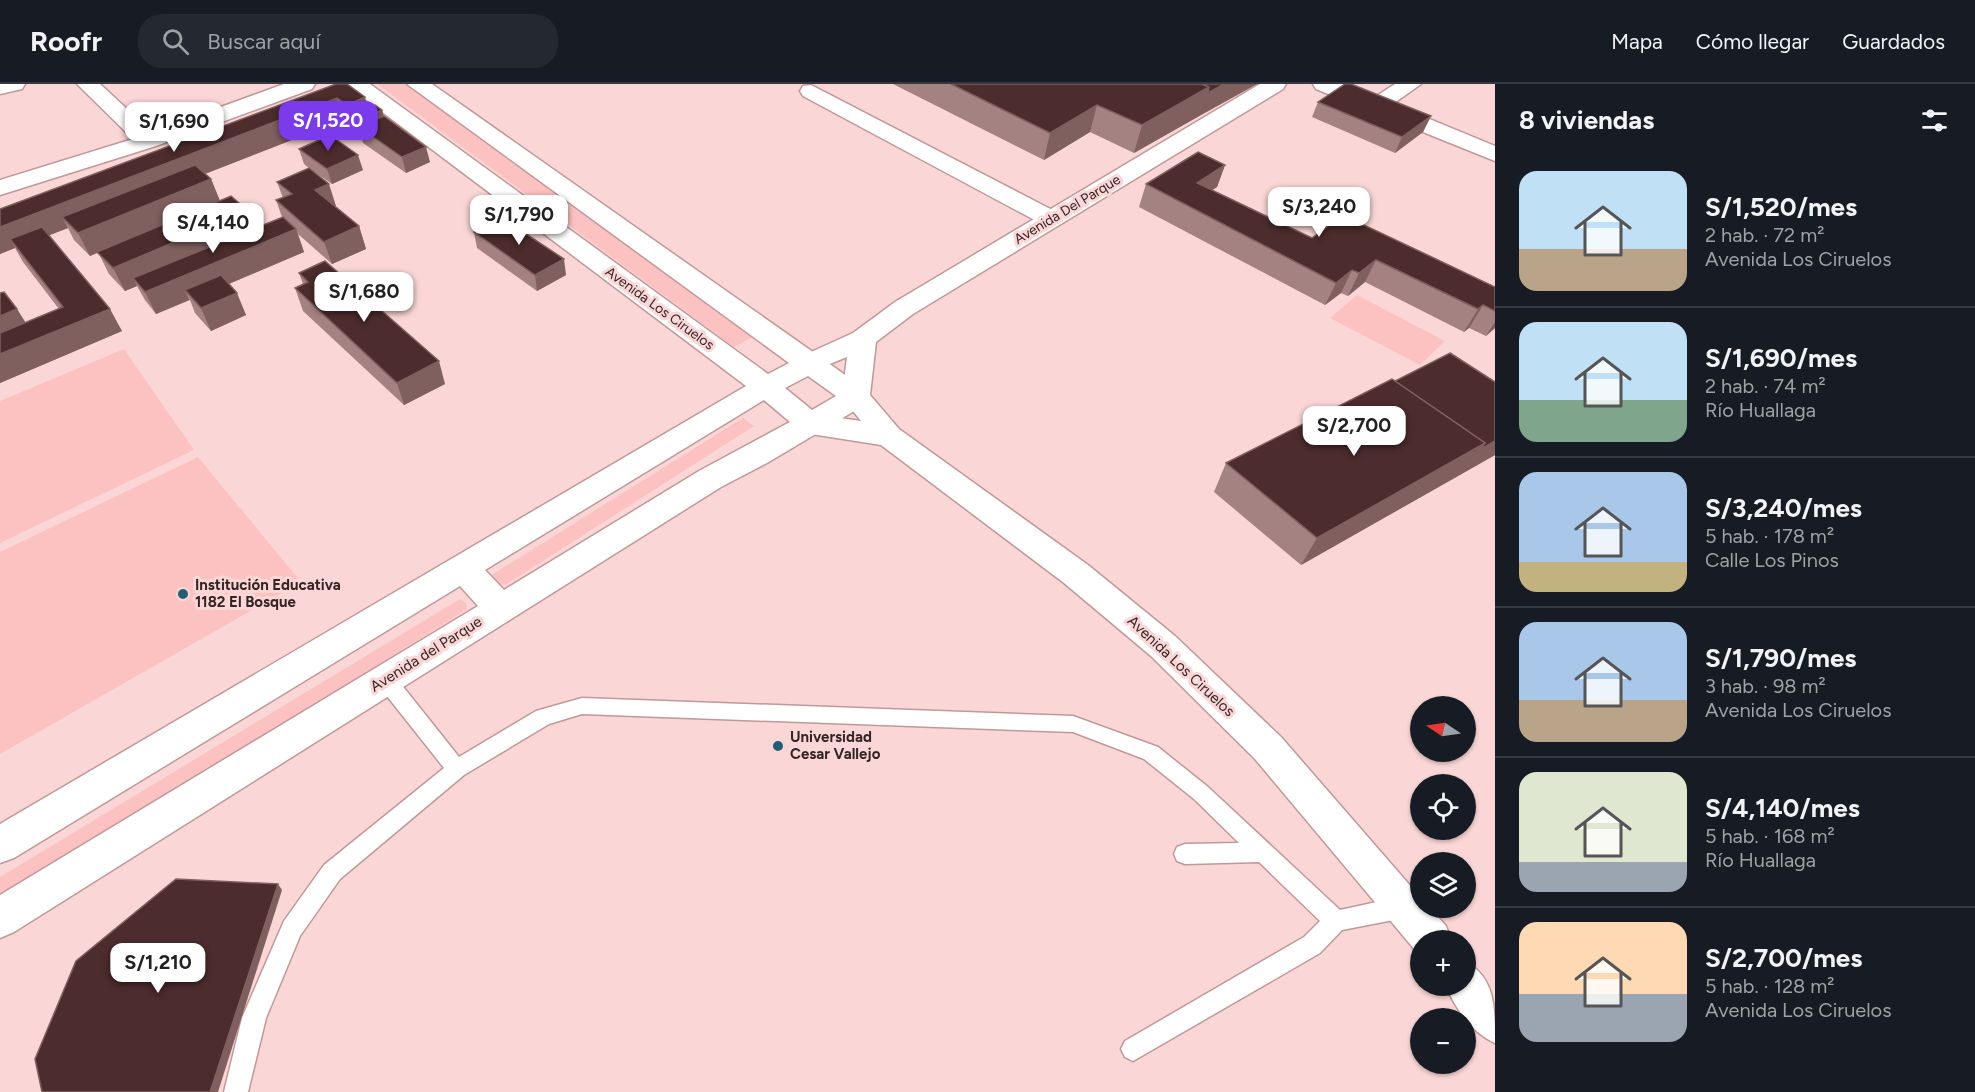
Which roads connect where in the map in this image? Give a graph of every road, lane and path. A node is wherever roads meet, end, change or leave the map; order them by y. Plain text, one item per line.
1 (14, 84) edge
2 (88, 84) edge
3 (304, 84) edge
4 (356, 84) edge
5 (418, 84) edge
6 (1275, 84) edge
7 (1324, 84) edge
8 (1410, 84) edge
9 (0, 88) edge
10 (811, 91) dead end
11 (1376, 105) junction
12 (148, 141) junction
13 (1495, 154) edge
14 (0, 188) edge
15 (1051, 219) junction
16 (863, 339) junction
17 (810, 363) junction
18 (765, 387) junction
19 (856, 397) junction
20 (811, 424) junction
21 (889, 436) junction
22 (463, 568) junction
23 (501, 609) junction
24 (386, 680) junction
25 (457, 769) junction
26 (0, 845) edge
27 (1264, 852) junction
28 (1185, 854) dead end
29 (1404, 908) junction
30 (0, 918) edge
31 (1336, 921) junction
32 (1423, 930) edge
33 (1476, 996) edge
34 (1495, 1021) edge
35 (1133, 1050) dead end
36 (236, 1092) edge

1 - 9 main road
2 - 12 main road
3 - 12 main road
4 - 18 main road, Avenida Los Ciruelos
5 - 17 main road, Avenida Los Ciruelos
6 - 15 main road, Avenida Del Parque
7 - 11 main road
8 - 11 main road
10 - 15 main road
11 - 13 main road
12 - 14 main road
15 - 16 main road, Avenida Del Parque
16 - 17 main road, Avenida Del Parque
16 - 19 main road
17 - 18 main road, Avenida Del Parque
17 - 19 main road, Avenida Los Ciruelos
18 - 20 main road, Avenida Los Ciruelos
18 - 22 main road
19 - 20 main road, Avenida del Parque
19 - 21 main road, Avenida Los Ciruelos
20 - 21 main road, Avenida Los Ciruelos
20 - 23 main road, Avenida del Parque
21 - 29 main road, Avenida Los Ciruelos
22 - 23 main road
22 - 26 main road
23 - 24 main road, Avenida del Parque
24 - 25 lane
24 - 30 main road, Avenida del Parque
25 - 27 lane
25 - 36 lane
27 - 28 lane
27 - 31 lane
29 - 31 lane
29 - 32 main road, Avenida Los Ciruelos
31 - 35 lane
33 - 34 main road

